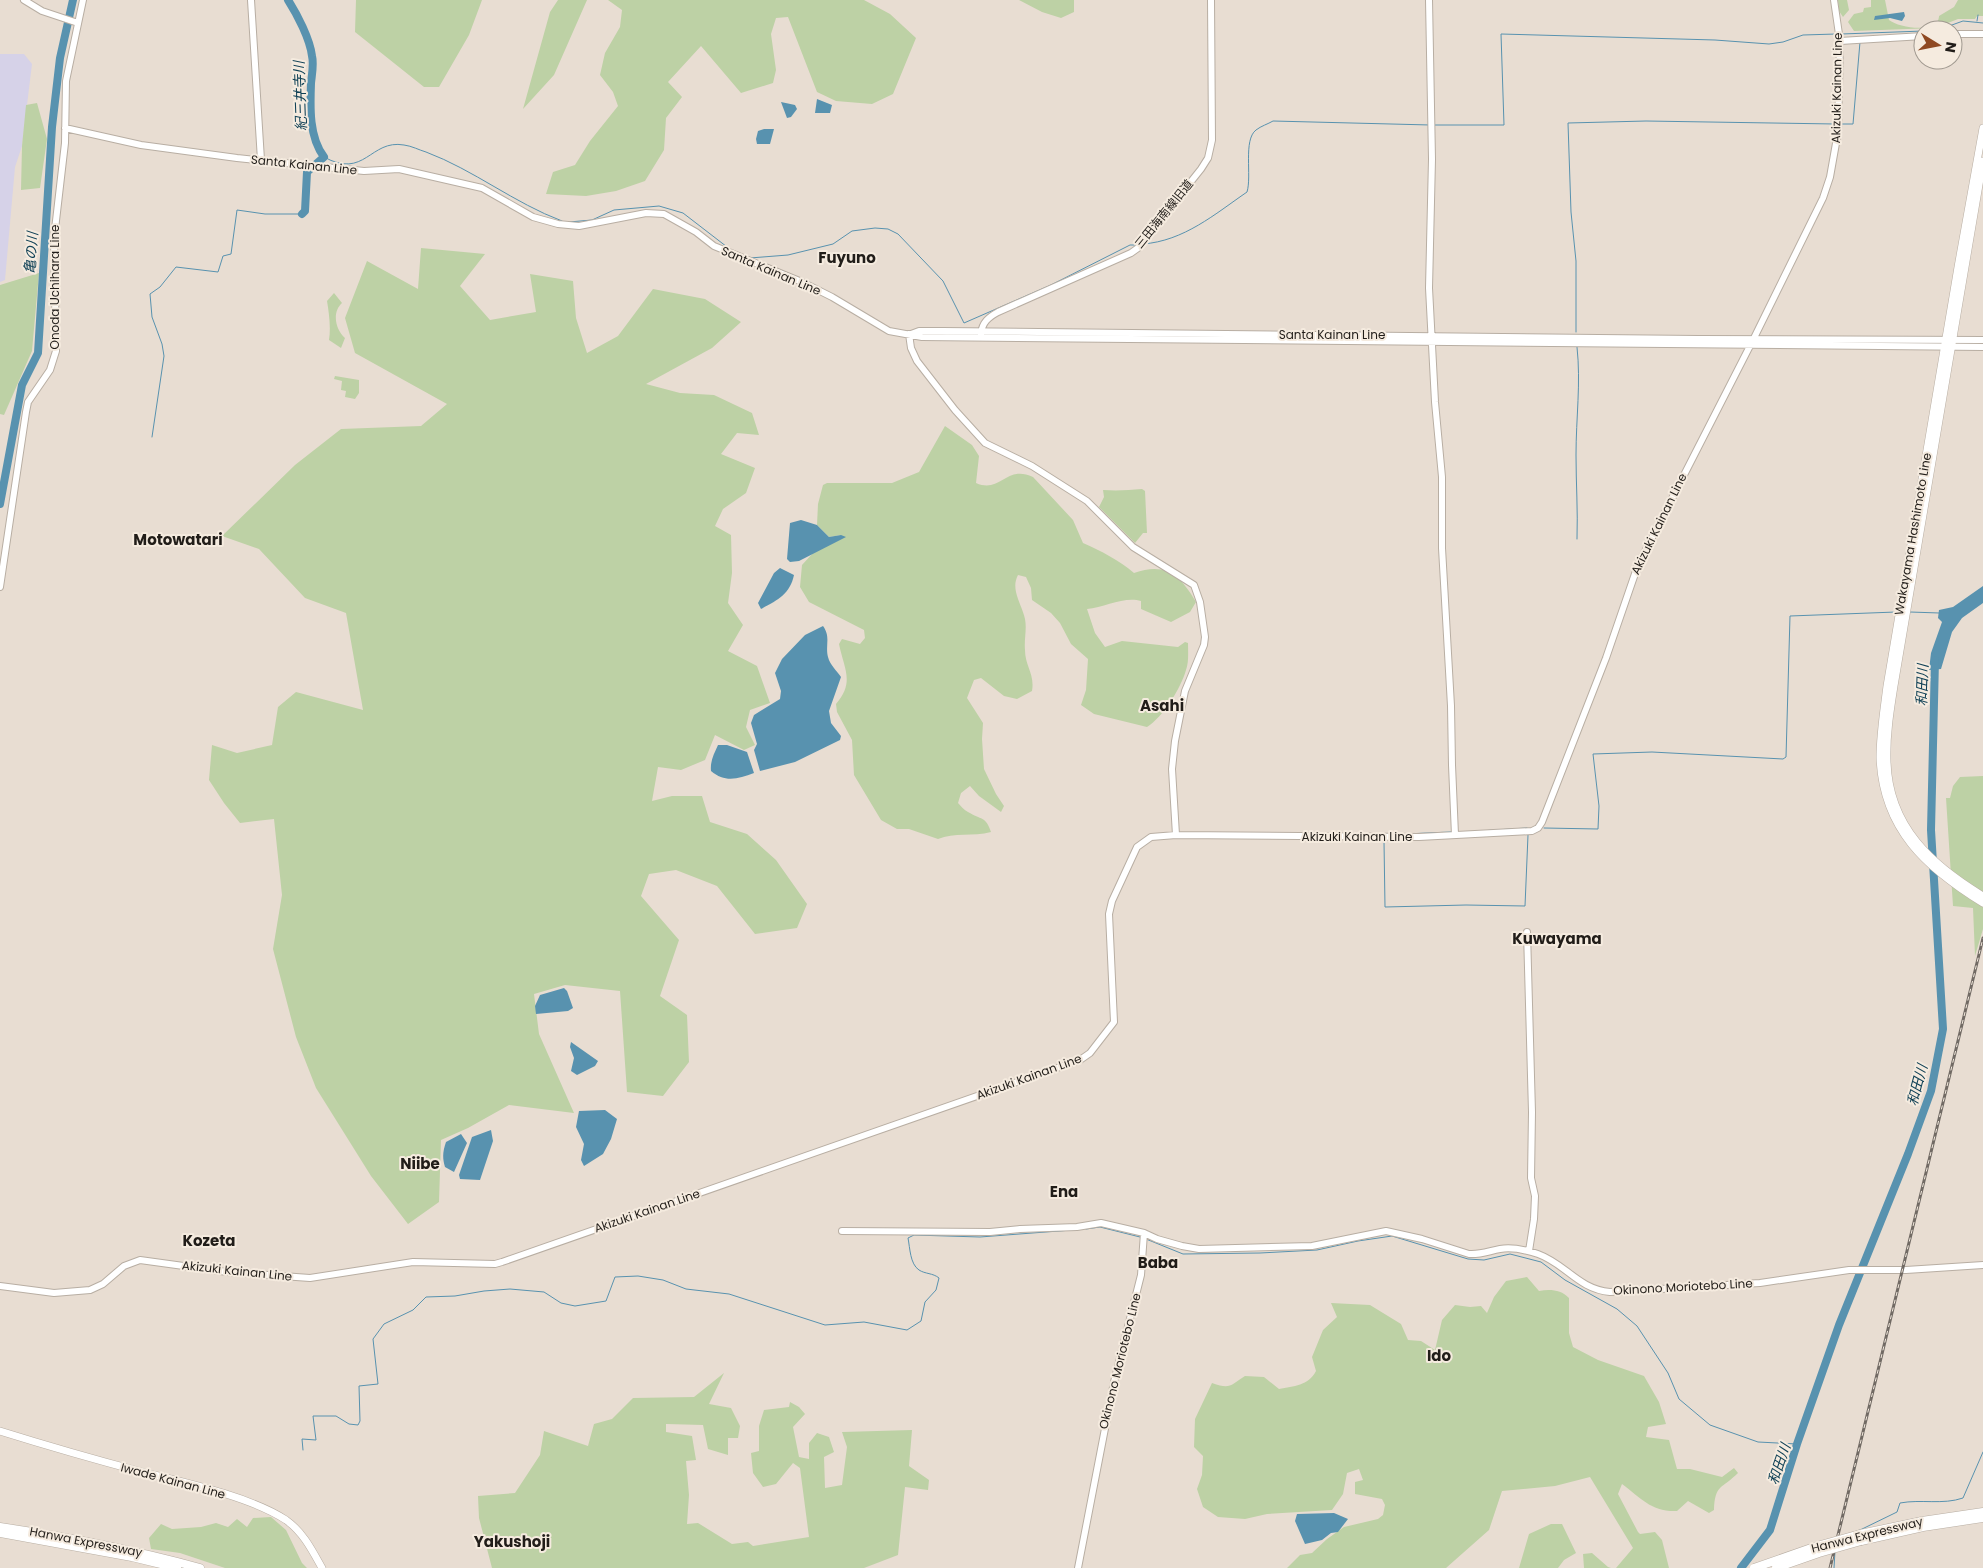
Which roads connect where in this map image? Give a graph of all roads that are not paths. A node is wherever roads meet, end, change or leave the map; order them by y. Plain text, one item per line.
1 (24, 0) edge
2 (83, 0) edge
3 (251, 0) edge
4 (1211, 0) edge
5 (1429, 0) edge
6 (1834, 0) edge
7 (77, 22) junction
8 (1963, 34) edge
9 (1983, 34) edge
10 (1840, 36) junction
11 (1913, 36) edge
12 (65, 128) junction
13 (1983, 128) edge
14 (261, 160) junction
15 (1983, 160) edge
16 (910, 334) junction
17 (981, 335) junction
18 (1431, 339) junction
19 (1983, 340) edge
20 (1753, 341) junction
21 (1949, 343) junction
22 (1983, 347) edge
23 (0, 587) edge
24 (1891, 801) junction
25 (1176, 835) junction
26 (1455, 836) junction
27 (1983, 896) edge
28 (1983, 902) edge
29 (1527, 932) dead end
30 (842, 1231) dead end
31 (1144, 1233) junction
32 (1529, 1251) junction
33 (1983, 1265) edge
34 (0, 1286) edge
35 (0, 1431) edge
36 (1983, 1512) edge
37 (1983, 1518) edge
38 (0, 1527) edge
39 (0, 1533) edge
40 (1861, 1538) junction
41 (132, 1553) junction
42 (145, 1556) junction
43 (177, 1568) edge
44 (200, 1568) edge
45 (322, 1568) edge
46 (1078, 1568) edge
47 (1754, 1568) edge
48 (1776, 1568) edge

1 - 7 main road
2 - 7 main road
3 - 14 main road
4 - 17 main road, 三田海南線旧道
5 - 18 main road
6 - 10 main road, Akizuki Kainan Line
7 - 12 main road
8 - 9 main road
10 - 11 main road
10 - 20 main road, Akizuki Kainan Line
12 - 14 main road, Santa Kainan Line
12 - 23 main road, Onoda Uchihara Line
13 - 21 main road, Wakayama Hashimoto Line
14 - 16 main road, Santa Kainan Line
15 - 21 main road, Wakayama Hashimoto Line
16 - 17 main road, Santa Kainan Line
16 - 25 main road
17 - 18 main road, Santa Kainan Line
18 - 20 main road, Santa Kainan Line
18 - 26 main road
19 - 21 main road
20 - 21 main road
20 - 26 main road, Akizuki Kainan Line
21 - 22 main road
21 - 24 main road, Wakayama Hashimoto Line
24 - 27 main road, Wakayama Hashimoto Line
24 - 28 main road, Wakayama Hashimoto Line
25 - 26 main road, Akizuki Kainan Line
25 - 34 main road, Akizuki Kainan Line
29 - 32 main road
30 - 31 main road
31 - 32 main road, Okinono Moriotebo Line
31 - 46 main road, Okinono Moriotebo Line
32 - 33 main road, Okinono Moriotebo Line
35 - 45 main road, Iwade Kainan Line
36 - 40 highway, Hanwa Expressway
37 - 40 highway, Hanwa Expressway
38 - 41 highway, Hanwa Expressway
39 - 41 highway, Hanwa Expressway
40 - 47 highway, Hanwa Expressway, bridge
40 - 48 highway, Hanwa Expressway, bridge
41 - 42 highway, Hanwa Expressway
42 - 43 highway, Hanwa Expressway
42 - 44 highway, Hanwa Expressway

